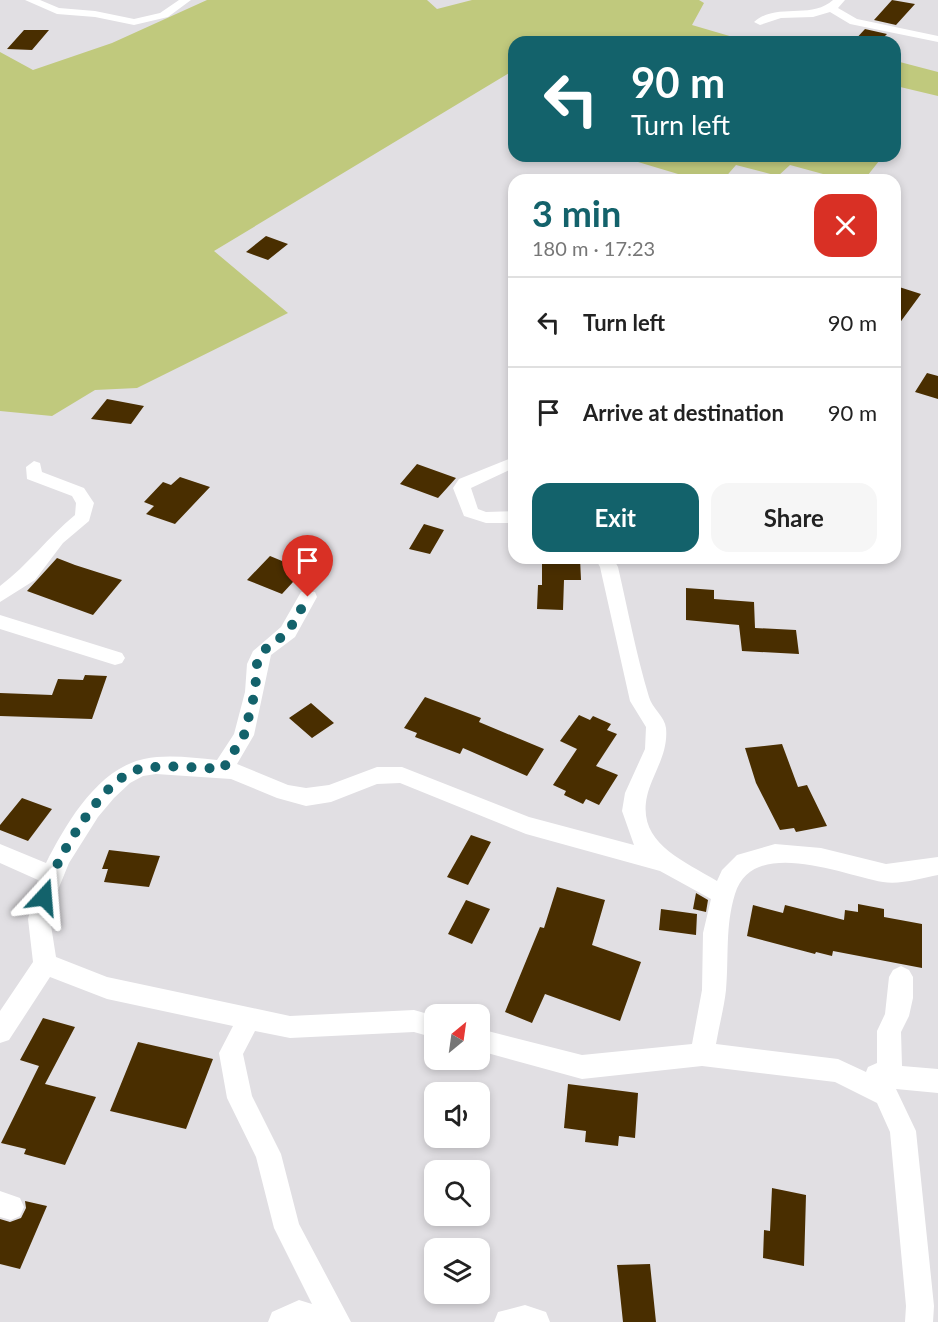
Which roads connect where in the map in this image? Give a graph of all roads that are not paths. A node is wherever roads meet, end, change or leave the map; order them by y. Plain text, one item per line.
1 (30, 0) edge
2 (186, 0) edge
3 (836, 5) edge
4 (760, 22) dead end
5 (938, 39) edge
6 (508, 465) edge
7 (34, 467) dead end
8 (508, 517) edge
9 (607, 564) edge
10 (0, 595) edge
11 (308, 597) dead end
12 (0, 622) edge
13 (116, 658) dead end
14 (223, 769) junction
15 (0, 853) edge
16 (666, 863) junction
17 (938, 866) edge
18 (50, 875) junction
19 (723, 895) junction
20 (45, 964) junction
21 (901, 977) dead end
22 (249, 1019) junction
23 (424, 1024) edge
24 (0, 1032) edge
25 (490, 1043) edge
26 (702, 1054) junction
27 (838, 1071) junction
28 (890, 1077) junction
29 (938, 1081) edge
30 (282, 1322) edge
31 (326, 1322) edge
32 (337, 1322) edge
33 (508, 1322) edge
34 (536, 1322) edge
35 (919, 1322) edge

1 - 2 street
3 - 4 street
3 - 5 street
6 - 8 street
7 - 10 street
9 - 16 street
11 - 14 street
12 - 13 street
14 - 16 street
14 - 18 street
15 - 18 street
16 - 19 street
17 - 19 street
18 - 20 street
19 - 26 street
20 - 22 street
20 - 24 street
21 - 28 street
22 - 23 street
22 - 32 street
25 - 26 street
26 - 27 street
27 - 28 street
27 - 35 street
28 - 29 street
30 - 31 street
33 - 34 street

